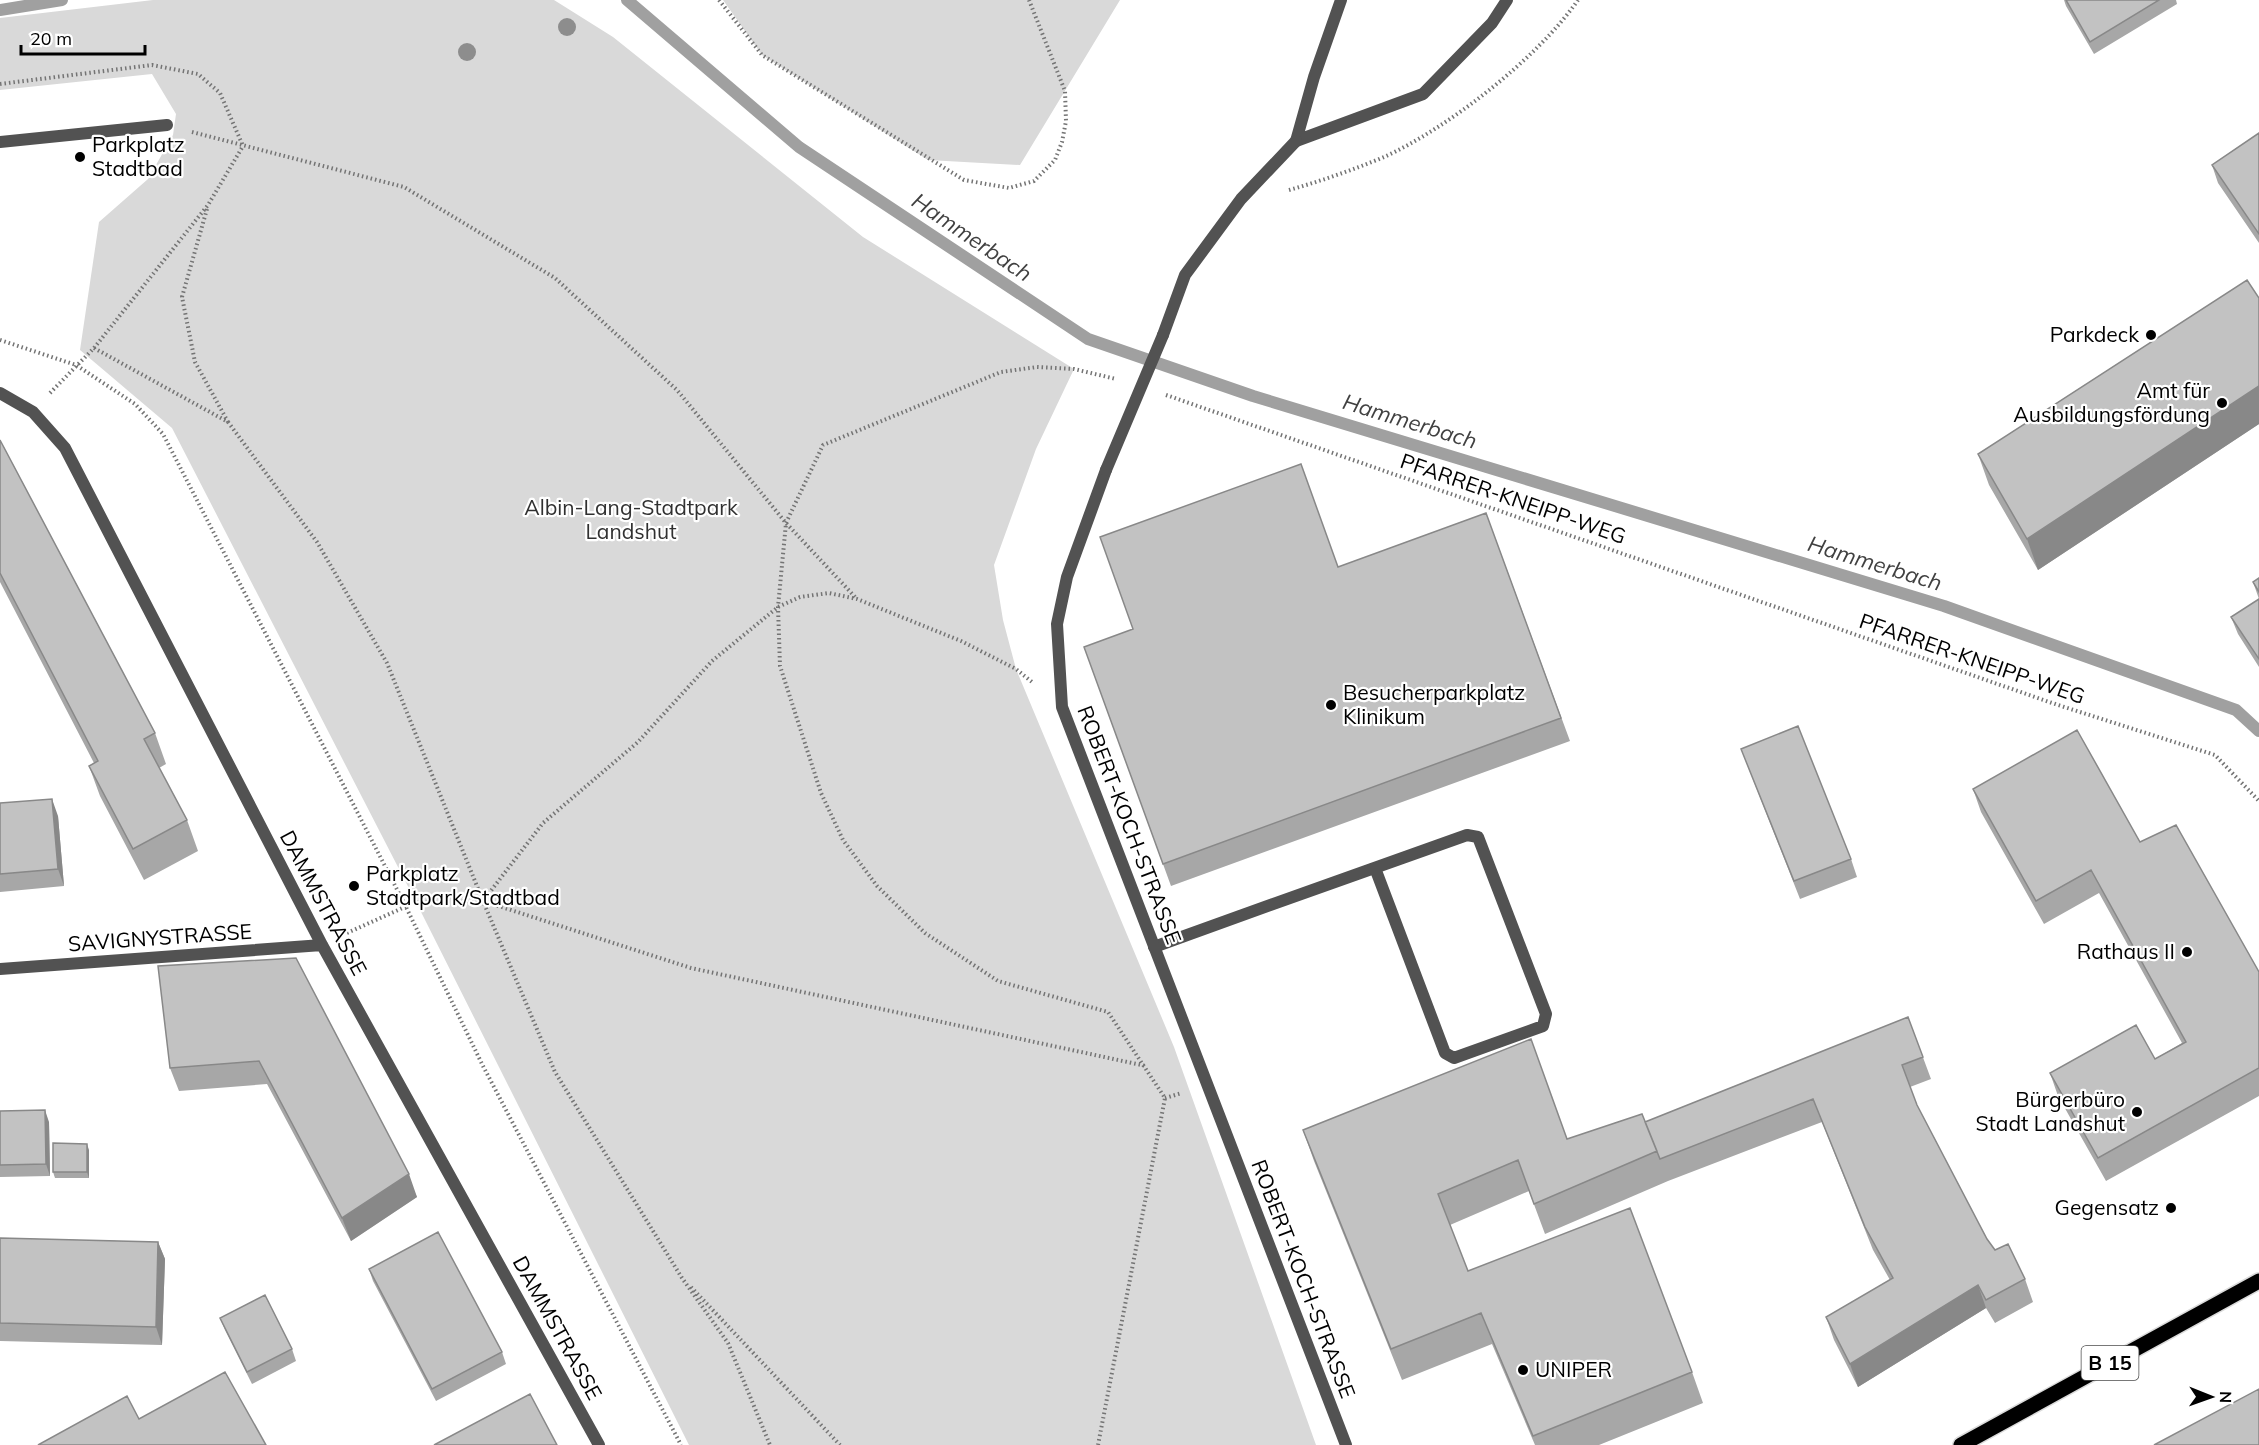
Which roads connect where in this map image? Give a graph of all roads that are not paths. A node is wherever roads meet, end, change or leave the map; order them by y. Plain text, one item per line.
1 (1341, 0) edge
2 (1507, 0) edge
3 (167, 125) road end
4 (1296, 141) junction
5 (0, 142) edge
6 (0, 393) edge
7 (1375, 868) junction
8 (322, 945) junction
9 (1154, 946) junction
10 (0, 969) edge
11 (2259, 1281) edge
12 (599, 1445) edge
13 (1346, 1445) edge
14 (1961, 1445) edge

1 - 4 street
2 - 4 street
3 - 5 street
4 - 9 street, ROBERT-KOCH-STRASSE, bridge
6 - 8 street, DAMMSTRASSE
7 - 7 street
7 - 9 street
8 - 10 street, SAVIGNYSTRASSE
8 - 12 street, DAMMSTRASSE
9 - 13 street, ROBERT-KOCH-STRASSE
11 - 14 main road, B 15

